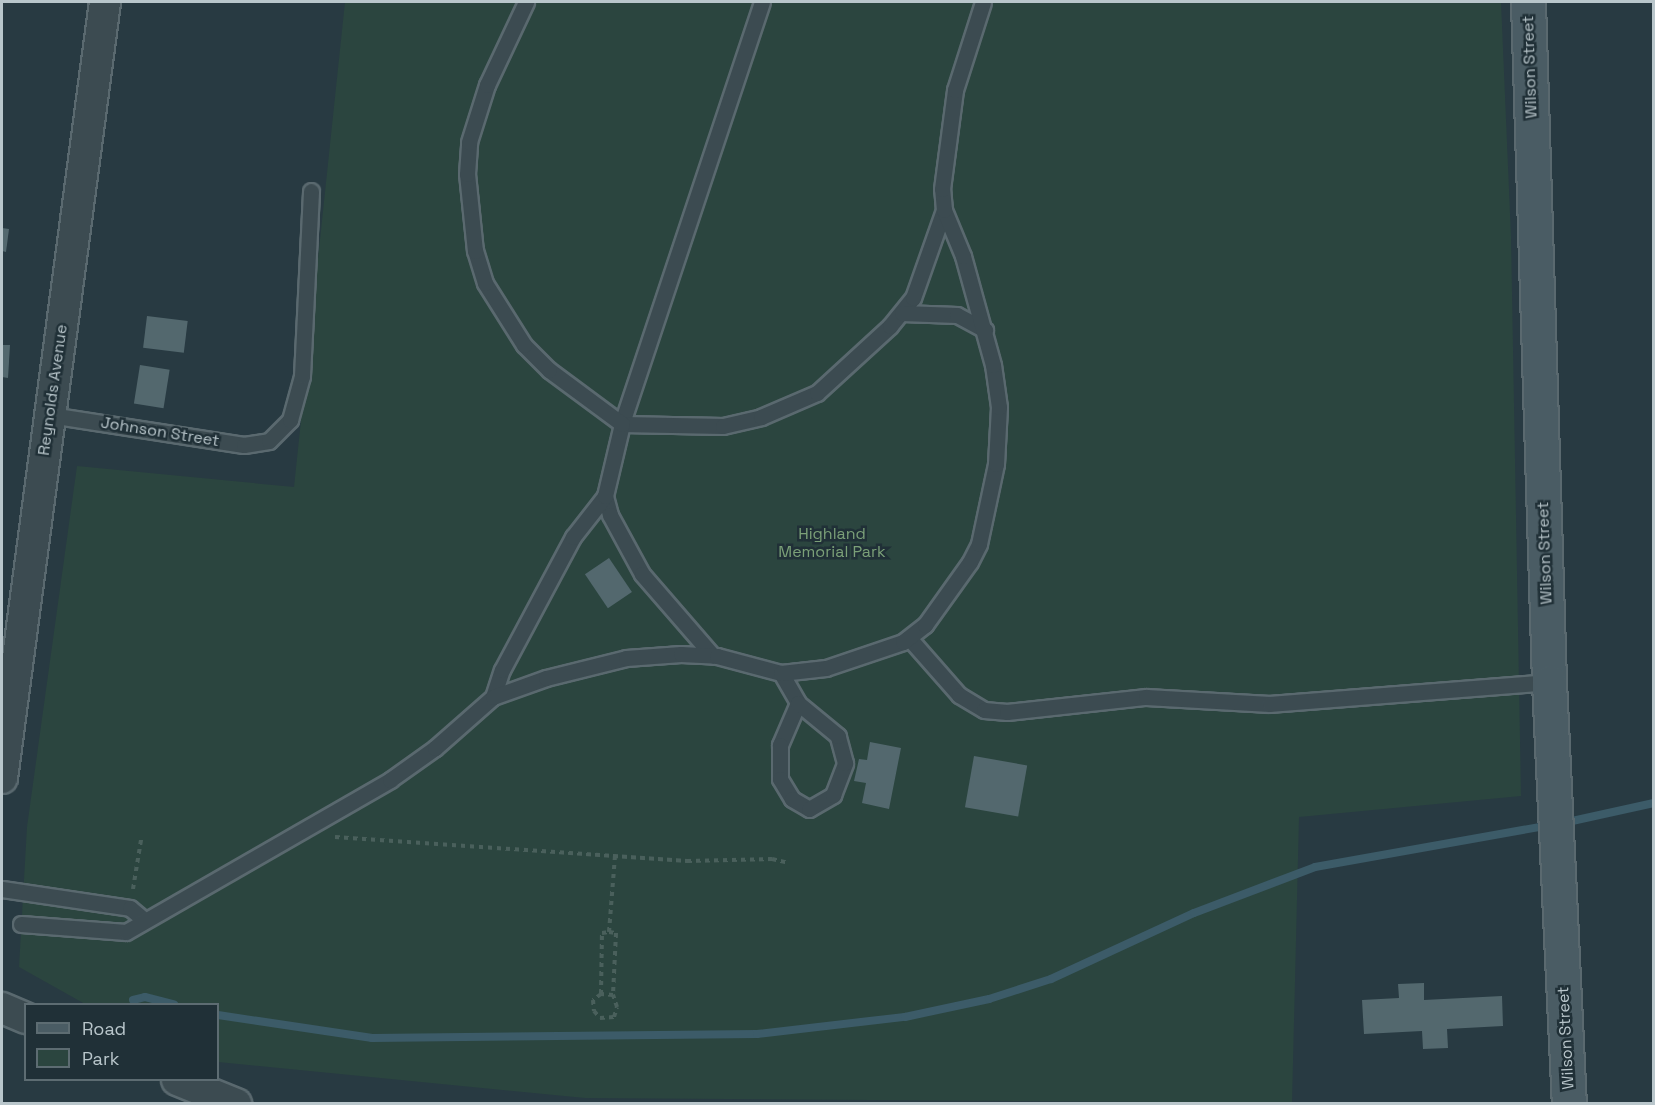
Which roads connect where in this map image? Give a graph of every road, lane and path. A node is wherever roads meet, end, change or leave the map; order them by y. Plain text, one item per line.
1 (105, 2) edge
2 (526, 2) edge
3 (762, 2) edge
4 (983, 2) edge
5 (1528, 2) edge
6 (311, 191) dead end
7 (944, 210) junction
8 (902, 313) junction
9 (985, 330) junction
10 (50, 415) junction
11 (622, 424) junction
12 (605, 496) junction
13 (909, 638) junction
14 (713, 656) junction
15 (781, 673) junction
16 (1549, 682) junction
17 (493, 697) junction
18 (798, 703) junction
19 (2, 778) edge
20 (295, 837) junction
21 (141, 840) dead end
22 (615, 855) junction
23 (789, 864) dead end
24 (2, 889) edge
25 (130, 908) junction
26 (143, 919) junction
27 (21, 924) dead end
28 (609, 933) junction
29 (601, 994) junction
30 (613, 995) junction
31 (2, 1008) edge
32 (24, 1017) edge
33 (179, 1081) edge
34 (236, 1104) edge
35 (1569, 1104) edge

1 - 10 street, Reynolds Avenue
2 - 11 lane
3 - 11 lane
4 - 7 lane
5 - 16 street, Wilson Street
6 - 10 lane, Johnson Street
7 - 8 lane
7 - 9 lane
8 - 9 lane
8 - 11 lane
9 - 13 lane
10 - 19 street, Reynolds Avenue
11 - 12 lane
12 - 14 lane
12 - 17 lane
13 - 15 lane
13 - 16 lane
14 - 15 lane
14 - 17 lane
15 - 18 lane
16 - 35 street, Wilson Street
17 - 20 lane
18 - 18 lane
20 - 22 path
20 - 26 lane
21 - 25 path
22 - 23 path
22 - 28 path
24 - 25 lane
25 - 26 lane
26 - 27 lane
28 - 29 path
28 - 30 path
29 - 30 path
29 - 30 path
31 - 32 street
33 - 34 street

